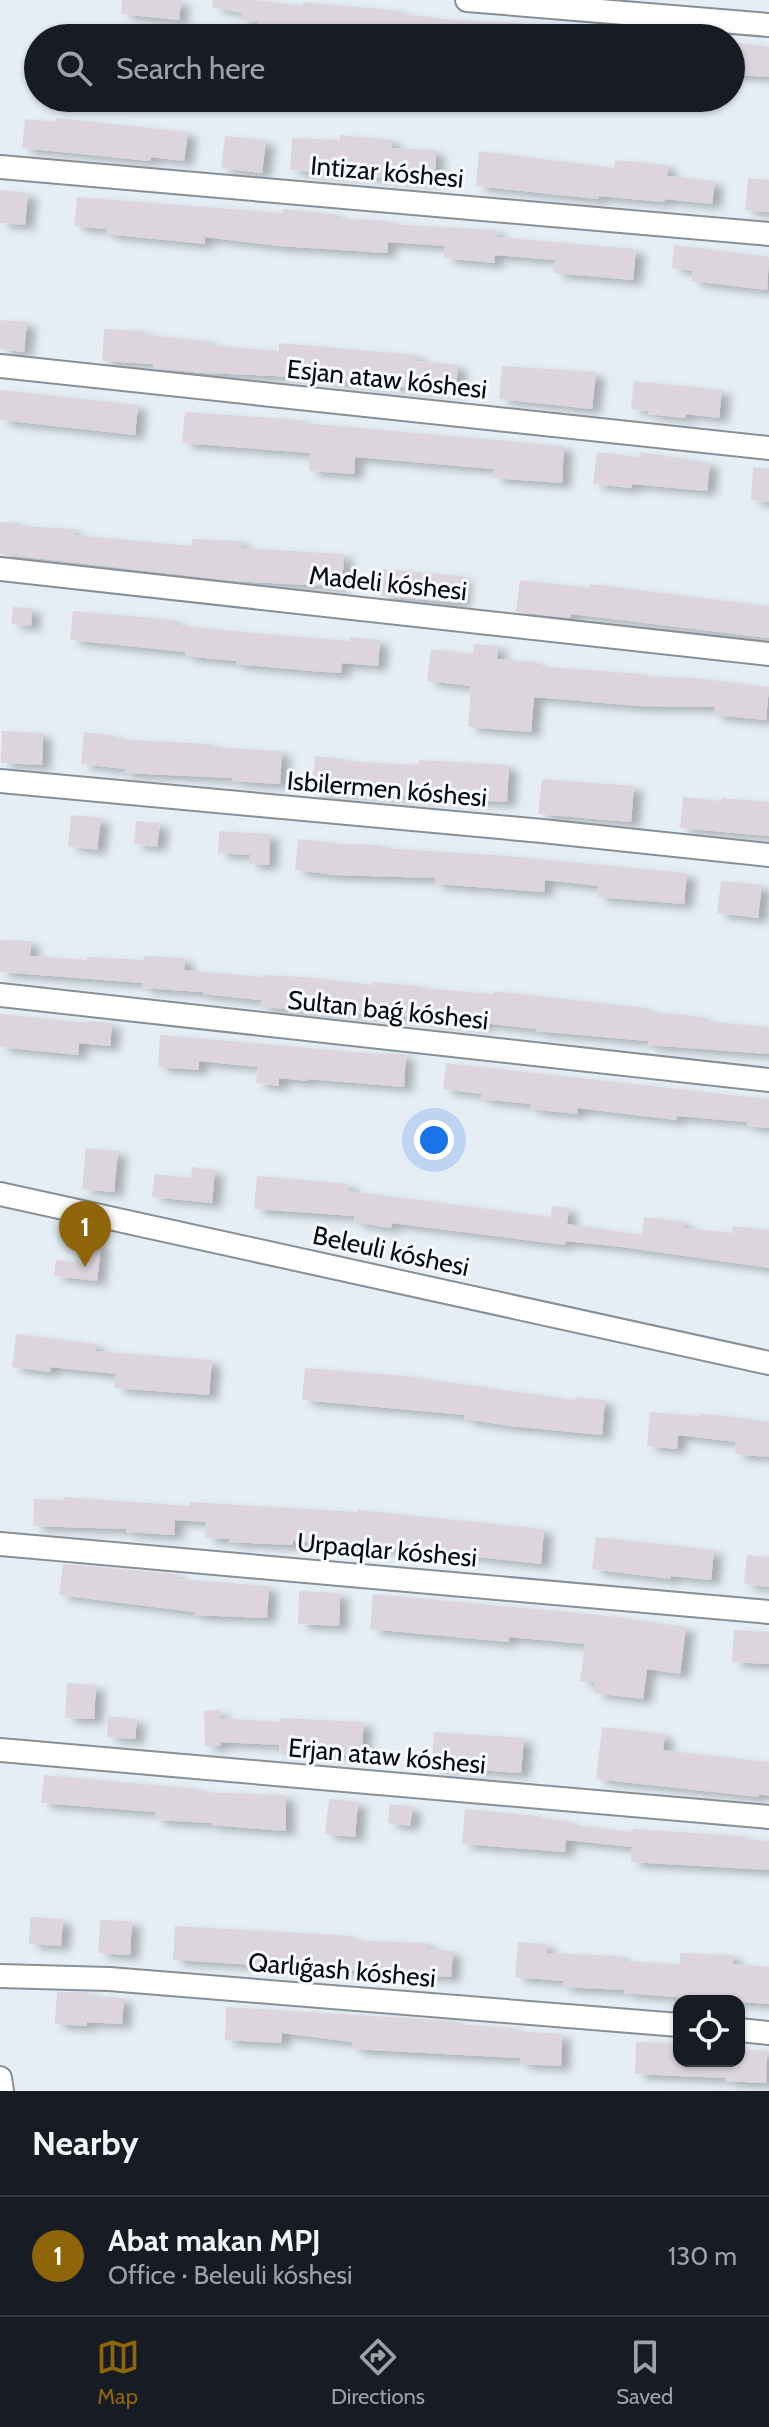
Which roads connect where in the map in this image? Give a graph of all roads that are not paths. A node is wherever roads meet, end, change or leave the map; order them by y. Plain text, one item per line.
1 (467, 0) edge
2 (769, 25) edge
3 (0, 167) edge
4 (769, 234) edge
5 (0, 366) edge
6 (769, 448) edge
7 (0, 569) edge
8 (769, 654) edge
9 (0, 781) edge
10 (769, 855) edge
11 (0, 995) edge
12 (769, 1080) edge
13 (0, 1194) edge
14 (769, 1363) edge
15 (0, 1544) edge
16 (769, 1612) edge
17 (0, 1750) edge
18 (769, 1817) edge
19 (0, 1976) edge
20 (673, 2025) edge
21 (745, 2031) edge
22 (769, 2033) edge
23 (0, 2078) edge
24 (2, 2091) edge

1 - 2 street
3 - 4 street, Intizar kóshesi
5 - 6 street, Esjan ataw kóshesi
7 - 8 street, Madeli kóshesi
9 - 10 street, Isbilermen kóshesi
11 - 12 street, Sultan baǵ kóshesi
13 - 14 street, Beleuli kóshesi
15 - 16 street, Urpaqlar kóshesi
17 - 18 street, Erjan ataw kóshesi
19 - 20 street, Qarlıǵash kóshesi
21 - 22 street
23 - 24 street

